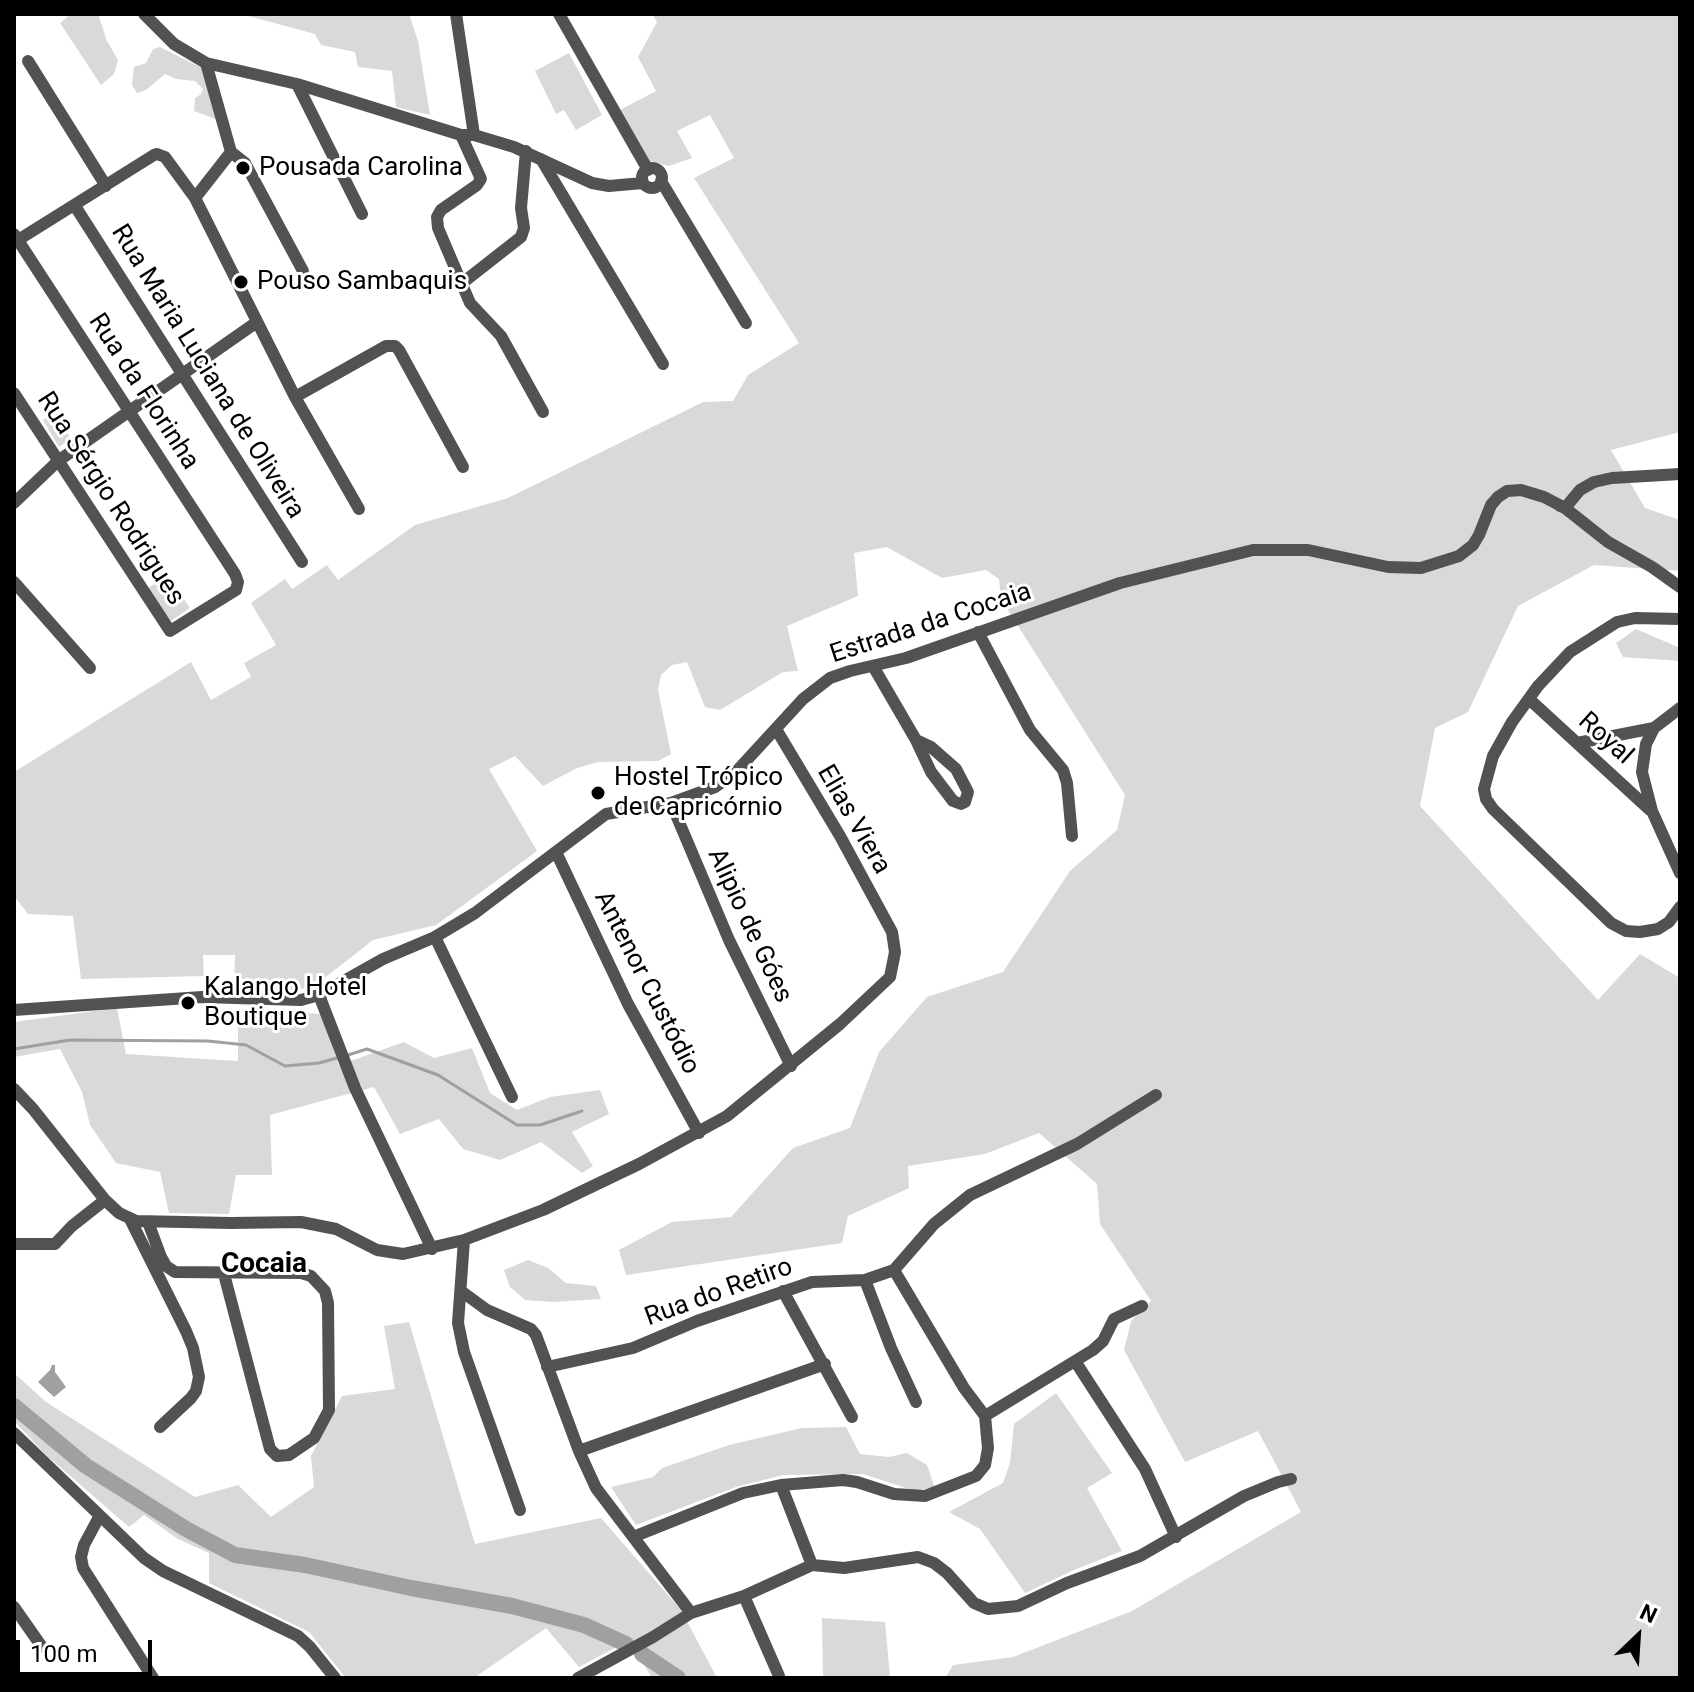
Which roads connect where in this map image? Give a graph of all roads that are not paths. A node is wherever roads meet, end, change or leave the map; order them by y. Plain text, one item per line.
1 (144, 14) edge
2 (456, 14) edge
3 (559, 14) edge
4 (28, 61) dead end
5 (206, 63) junction
6 (297, 84) junction
7 (468, 135) junction
8 (526, 151) junction
9 (231, 152) junction
10 (539, 157) junction
11 (648, 170) junction
12 (661, 181) junction
13 (643, 183) junction
14 (106, 186) junction
15 (195, 198) junction
16 (75, 206) junction
17 (362, 214) dead end
18 (16, 237) edge
19 (303, 271) dead end
20 (461, 284) junction
21 (257, 322) junction
22 (746, 323) dead end
23 (663, 364) dead end
24 (181, 374) junction
25 (14, 393) edge
26 (295, 397) junction
27 (129, 411) junction
28 (543, 412) dead end
29 (58, 461) junction
30 (463, 467) dead end
31 (1680, 474) edge
32 (14, 503) edge
33 (1565, 508) junction
34 (359, 509) dead end
35 (302, 562) dead end
36 (235, 574) joint
37 (14, 582) edge
38 (1680, 587) edge
39 (1680, 619) edge
40 (978, 632) junction
41 (873, 666) junction
42 (90, 668) dead end
43 (1529, 699) junction
44 (1680, 708) edge
45 (1654, 728) junction
46 (776, 729) junction
47 (916, 740) junction
48 (1577, 743) junction
49 (671, 803) junction
50 (1652, 811) junction
51 (1072, 836) dead end
52 (556, 852) junction
53 (1680, 873) edge
54 (1680, 907) edge
55 (435, 937) junction
56 (319, 995) junction
57 (14, 1010) edge
58 (791, 1066) junction
59 (14, 1089) edge
60 (1156, 1095) dead end
61 (512, 1097) dead end
62 (699, 1133) junction
63 (105, 1200) junction
64 (130, 1219) junction
65 (148, 1222) junction
66 (464, 1240) junction
67 (14, 1244) edge
68 (432, 1249) junction
69 (894, 1270) junction
70 (224, 1274) junction
71 (865, 1280) junction
72 (461, 1291) junction
73 (783, 1291) junction
74 (1142, 1306) dead end
75 (1075, 1361) junction
76 (825, 1364) junction
77 (547, 1367) junction
78 (916, 1402) dead end
79 (985, 1416) junction
80 (852, 1417) dead end
81 (160, 1427) dead end
82 (14, 1433) edge
83 (579, 1451) junction
84 (1291, 1479) dead end
85 (781, 1485) junction
86 (520, 1510) dead end
87 (99, 1517) junction
88 (633, 1537) junction
89 (1176, 1537) junction
90 (812, 1565) junction
91 (744, 1596) junction
92 (14, 1607) edge
93 (691, 1613) junction
94 (42, 1647) dead end
95 (779, 1676) edge
96 (153, 1678) edge
97 (335, 1678) edge
98 (578, 1678) edge

1 - 5 street
2 - 7 street
3 - 11 street
4 - 14 street
5 - 6 street
5 - 9 street
6 - 7 street
6 - 17 street
7 - 8 street
7 - 20 street
8 - 10 street
8 - 20 street
9 - 15 street
9 - 19 street
10 - 13 street
10 - 23 street
11 - 12 street
11 - 13 street
12 - 13 street
12 - 22 street
14 - 15 street
14 - 16 street
15 - 21 street
16 - 18 street
16 - 24 street, Rua Maria Luciana de Oliveira
18 - 27 street, Rua da Florinha
20 - 28 street
21 - 24 street
21 - 26 street
24 - 27 street
24 - 35 street, Rua Maria Luciana de Oliveira
25 - 29 street, Rua Sérgio Rodrigues
26 - 30 street
26 - 34 street
27 - 29 street
27 - 36 street, Rua da Florinha
29 - 32 street
29 - 36 street, Rua Sérgio Rodrigues
31 - 33 street
33 - 38 street, Estrada da Cocaia
33 - 40 street, Estrada da Cocaia
37 - 42 street
39 - 43 street
40 - 41 street, Estrada da Cocaia
40 - 51 street
41 - 46 street, Estrada da Cocaia
41 - 47 street
43 - 48 street, Royal
43 - 54 street
44 - 45 street
45 - 48 street
45 - 50 street
46 - 49 street, Estrada da Cocaia
46 - 58 street
47 - 47 street
48 - 50 street, Royal
49 - 52 street, Estrada da Cocaia
49 - 58 street, Alipio de Góes
50 - 53 street
52 - 55 street, Estrada da Cocaia
52 - 62 street, Antenor Custódio
55 - 56 street, Estrada da Cocaia
55 - 61 street
56 - 57 street, Estrada da Cocaia
56 - 68 street
58 - 62 street
59 - 63 street
60 - 69 street, Rua do Retiro
62 - 66 street
63 - 64 street
63 - 67 street
64 - 65 street
64 - 81 street
65 - 68 street
65 - 70 street
66 - 68 street
66 - 72 street
69 - 71 street, Rua do Retiro
69 - 79 street
70 - 70 street
71 - 73 street, Rua do Retiro
71 - 78 street
72 - 77 street
72 - 86 street
73 - 76 street
73 - 77 street, Rua do Retiro
74 - 75 street
75 - 79 street
75 - 89 street
76 - 80 street
76 - 83 street
77 - 83 street
79 - 85 street
82 - 87 street
83 - 88 street
84 - 89 street
85 - 88 street
85 - 90 street
87 - 96 street
87 - 97 street
88 - 93 street
89 - 90 street
90 - 91 street
91 - 93 street
91 - 95 street
92 - 94 street
93 - 98 street

